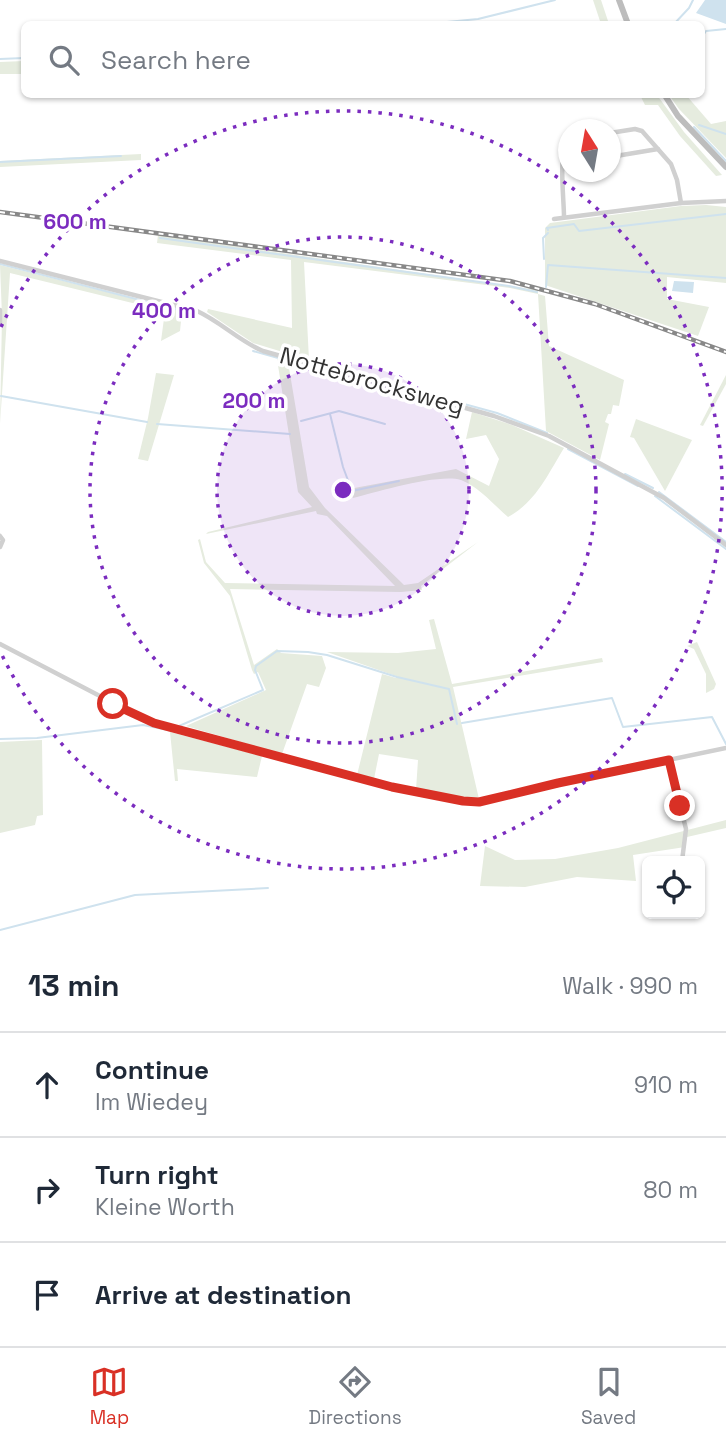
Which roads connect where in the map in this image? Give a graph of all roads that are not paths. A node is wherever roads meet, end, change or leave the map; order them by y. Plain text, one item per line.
1 (619, 0) edge
2 (627, 21) edge
3 (667, 98) edge
4 (621, 131) edge
5 (659, 149) junction
6 (621, 155) edge
7 (726, 167) edge
8 (563, 182) edge
9 (726, 201) edge
10 (681, 203) junction
11 (564, 217) junction
12 (554, 219) dead end
13 (0, 261) edge
14 (0, 310) edge
15 (0, 323) edge
16 (0, 536) edge
17 (726, 545) edge
18 (0, 547) edge
19 (0, 645) edge
20 (726, 748) edge
21 (669, 760) junction
22 (683, 856) edge

1 - 2 main road
3 - 7 main road
4 - 5 street
5 - 6 street
5 - 10 street
8 - 11 street
9 - 10 street
10 - 11 street
11 - 12 street
13 - 17 street, Nottebrocksweg
14 - 15 street
16 - 18 street
19 - 21 street
20 - 21 street
21 - 22 street

